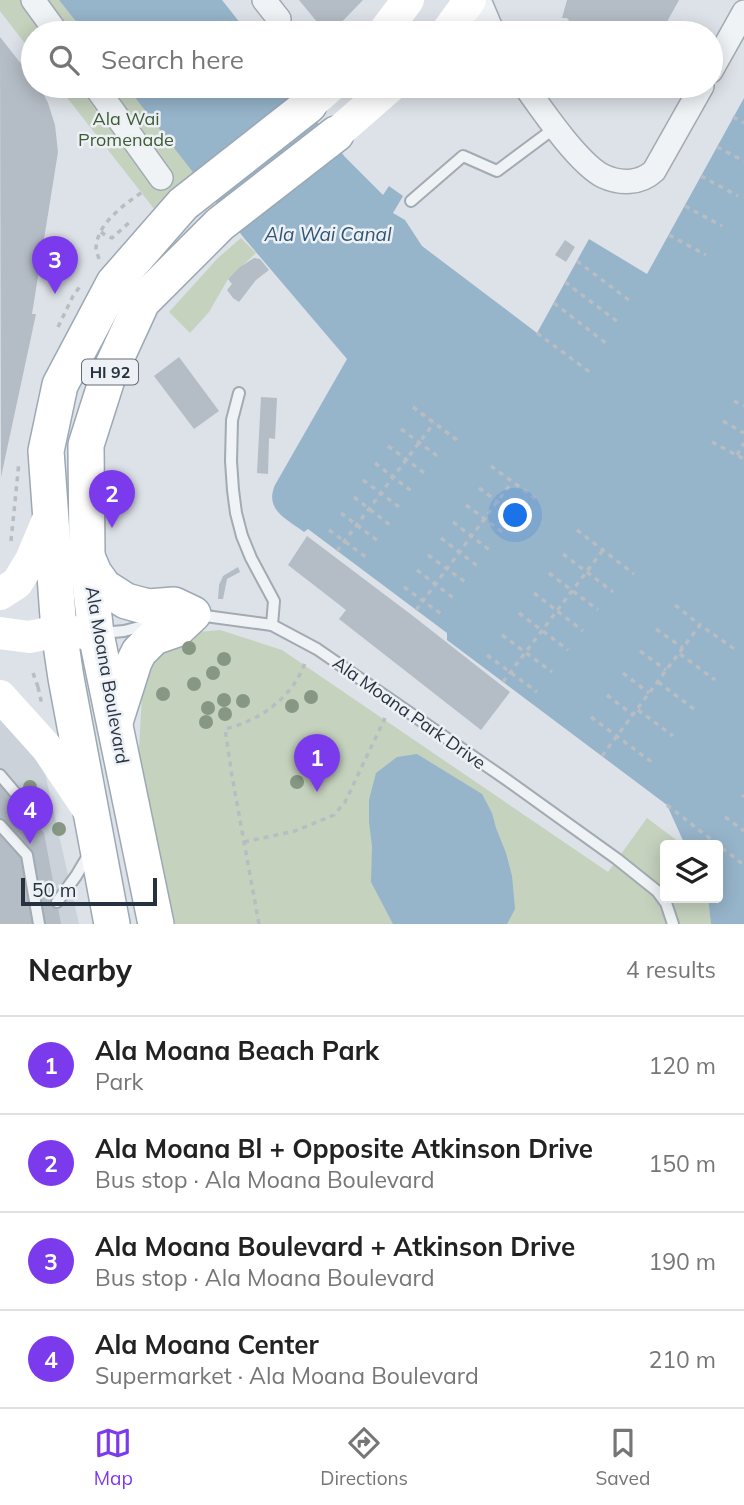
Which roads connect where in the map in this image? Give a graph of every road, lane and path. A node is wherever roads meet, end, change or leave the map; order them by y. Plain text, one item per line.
1 (33, 0) edge
2 (264, 0) edge
3 (408, 0) edge
4 (470, 0) edge
5 (479, 0) edge
6 (744, 12) edge
7 (279, 19) dead end
8 (48, 21) edge
9 (392, 21) edge
10 (455, 21) edge
11 (488, 21) edge
12 (723, 50) edge
13 (104, 98) edge
14 (317, 98) edge
15 (377, 98) edge
16 (534, 98) edge
17 (695, 98) edge
18 (733, 117) dead end
19 (744, 123) edge
20 (556, 127) junction
21 (336, 134) joint
22 (717, 147) dead end
23 (744, 162) edge
24 (701, 176) dead end
25 (161, 178) joint
26 (738, 196) dead end
27 (411, 201) dead end
28 (685, 206) dead end
29 (723, 226) dead end
30 (669, 235) dead end
31 (706, 255) dead end
32 (99, 261) dead end
33 (577, 261) dead end
34 (565, 282) dead end
35 (630, 300) dead end
36 (554, 303) dead end
37 (618, 322) dead end
38 (537, 333) dead end
39 (607, 344) dead end
40 (591, 373) dead end
41 (239, 393) dead end
42 (734, 401) dead end
43 (744, 406) edge
44 (413, 407) dead end
45 (723, 421) dead end
46 (434, 423) junction
47 (401, 429) dead end
48 (744, 433) edge
49 (457, 440) dead end
50 (712, 442) dead end
51 (419, 443) junction
52 (744, 443) edge
53 (388, 446) dead end
54 (737, 455) junction
55 (440, 458) dead end
56 (744, 459) edge
57 (406, 460) junction
58 (375, 463) dead end
59 (491, 466) dead end
60 (427, 475) dead end
61 (393, 478) junction
62 (363, 480) dead end
63 (512, 482) junction
64 (479, 488) dead end
65 (381, 493) junction
66 (414, 493) dead end
67 (354, 497) dead end
68 (536, 499) dead end
69 (497, 501) junction
70 (466, 505) dead end
71 (369, 509) junction
72 (402, 509) dead end
73 (341, 513) dead end
74 (50, 515) junction
75 (518, 517) dead end
76 (484, 519) junction
77 (453, 522) dead end
78 (357, 525) junction
79 (390, 525) dead end
80 (329, 530) dead end
81 (577, 530) dead end
82 (505, 534) dead end
83 (471, 536) junction
84 (441, 538) dead end
85 (345, 541) junction
86 (377, 541) dead end
87 (603, 550) junction
88 (337, 551) dead end
89 (459, 552) junction
90 (492, 552) dead end
91 (563, 554) dead end
92 (87, 555) junction
93 (428, 555) dead end
94 (366, 557) dead end
95 (447, 568) junction
96 (480, 568) dead end
97 (416, 570) dead end
98 (586, 572) junction
99 (549, 573) dead end
100 (634, 573) dead end
101 (435, 584) junction
102 (468, 584) dead end
103 (404, 587) dead end
104 (572, 590) junction
105 (613, 592) dead end
106 (534, 593) dead end
107 (0, 594) edge
108 (456, 600) dead end
109 (423, 601) junction
110 (675, 605) dead end
111 (416, 610) dead end
112 (598, 610) dead end
113 (557, 611) junction
114 (519, 613) dead end
115 (444, 616) dead end
116 (173, 619) junction
117 (272, 625) junction
118 (700, 625) junction
119 (656, 629) dead end
120 (59, 631) junction
121 (542, 631) junction
122 (583, 631) dead end
123 (0, 633) edge
124 (96, 634) junction
125 (502, 635) dead end
126 (683, 648) junction
127 (568, 650) dead end
128 (736, 650) dead end
129 (640, 651) dead end
130 (526, 652) junction
131 (679, 654) junction
132 (487, 655) dead end
133 (303, 667) dead end
134 (666, 670) junction
135 (511, 672) junction
136 (552, 672) dead end
137 (33, 673) dead end
138 (623, 673) dead end
139 (715, 680) dead end
140 (503, 682) dead end
141 (658, 682) junction
142 (44, 685) dead end
143 (537, 692) dead end
144 (650, 693) junction
145 (607, 695) dead end
146 (0, 696) edge
147 (637, 709) junction
148 (694, 709) dead end
149 (633, 715) junction
150 (590, 717) dead end
151 (385, 718) dead end
152 (114, 724) junction
153 (673, 736) dead end
154 (616, 737) junction
155 (602, 756) dead end
156 (653, 763) dead end
157 (0, 775) edge
158 (17, 795) dead end
159 (667, 805) dead end
160 (725, 817) dead end
161 (0, 825) edge
162 (93, 828) junction
163 (744, 831) edge
164 (244, 842) junction
165 (743, 863) edge
166 (57, 902) dead end
167 (39, 924) edge
168 (112, 924) edge
169 (156, 924) edge
170 (259, 924) edge
171 (673, 924) edge

1 - 8 street
2 - 7 street
3 - 9 street
4 - 10 street
5 - 11 street
6 - 12 street
13 - 25 street
14 - 74 main road, Ala Moana Boulevard / HI 92
15 - 21 street, Ala Moana Boulevard / HI 92
16 - 20 street
17 - 20 street
18 - 19 path
20 - 27 lane
21 - 92 main road, Ala Moana Boulevard / HI 92
22 - 23 path
24 - 26 path
25 - 32 path
28 - 29 path
30 - 31 path
33 - 35 path
34 - 37 path
36 - 39 path
38 - 40 path
41 - 117 lane
42 - 43 path
44 - 46 path
45 - 48 path
46 - 49 path
46 - 51 path
47 - 51 path
50 - 54 path
51 - 55 path
51 - 57 path
52 - 54 path
53 - 57 path
54 - 56 path
57 - 60 path
57 - 61 path
58 - 61 path
59 - 63 path
61 - 65 path
61 - 66 path
62 - 65 path
63 - 68 path
63 - 69 path
64 - 69 path
65 - 71 path
65 - 72 path
67 - 71 path
69 - 75 path
69 - 76 path
70 - 76 path
71 - 78 path
71 - 79 path
73 - 78 path
74 - 107 street
74 - 120 main road, Ala Moana Boulevard / HI 92
76 - 82 path
76 - 83 path
77 - 83 path
78 - 85 path
78 - 86 path
80 - 85 path
81 - 87 path
83 - 89 path
83 - 90 path
84 - 89 path
85 - 88 path
85 - 94 path
87 - 98 path
87 - 100 path
89 - 95 path
89 - 96 path
91 - 98 path
92 - 116 main road
92 - 124 main road, Ala Moana Boulevard / HI 92
93 - 95 path
95 - 101 path
95 - 102 path
97 - 101 path
98 - 104 path
98 - 105 path
99 - 104 path
101 - 108 path
101 - 109 path
103 - 109 path
104 - 112 path
104 - 113 path
106 - 113 path
109 - 111 path
109 - 115 path
110 - 118 path
113 - 121 path
113 - 122 path
114 - 121 path
116 - 117 lane, Ala Moana Park Drive
116 - 124 lane, Ala Moana Park Drive
116 - 152 main road
117 - 171 lane, Ala Moana Park Drive
118 - 126 path
118 - 128 path
119 - 126 path
120 - 123 street
120 - 124 street
120 - 162 main road, Ala Moana Boulevard / HI 92
121 - 127 path
121 - 130 path
124 - 152 main road, Ala Moana Boulevard / HI 92
125 - 130 path
126 - 131 path
129 - 134 path
130 - 135 path
130 - 136 path
131 - 134 path
131 - 139 path
132 - 135 path
133 - 164 path
134 - 141 path
135 - 140 path
135 - 143 path
137 - 142 path
138 - 144 path
141 - 144 path
141 - 148 path
144 - 147 path
145 - 149 path
146 - 162 street
147 - 149 path
147 - 153 path
149 - 154 path
150 - 154 path
151 - 164 path
152 - 169 main road, Ala Moana Boulevard / HI 92
154 - 155 path
154 - 156 path
157 - 158 lane
159 - 165 path
160 - 163 path
161 - 167 lane
162 - 166 lane
162 - 168 main road, Ala Moana Boulevard / HI 92
164 - 170 path

